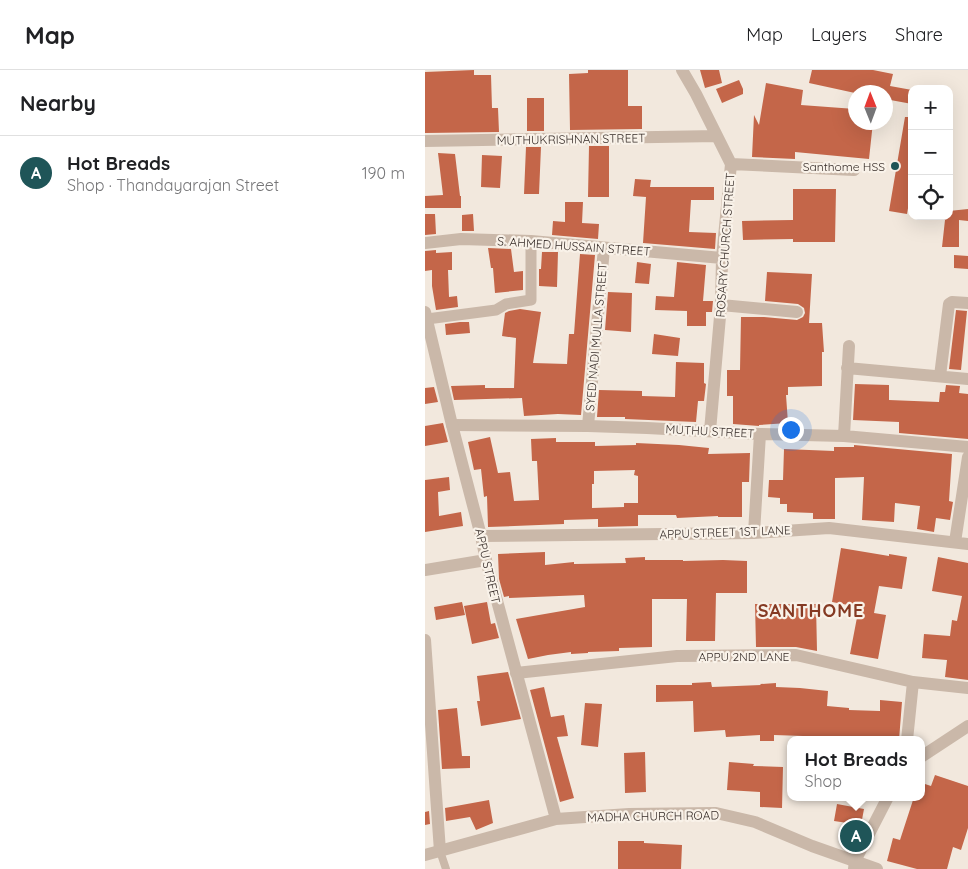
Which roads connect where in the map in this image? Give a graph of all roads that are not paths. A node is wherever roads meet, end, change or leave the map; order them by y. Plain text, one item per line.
1 (683, 70) edge
2 (717, 136) junction
3 (425, 141) edge
4 (731, 164) junction
5 (854, 170) dead end
6 (531, 241) junction
7 (425, 243) edge
8 (604, 248) junction
9 (722, 258) junction
10 (968, 303) edge
11 (721, 305) junction
12 (797, 312) dead end
13 (426, 316) edge
14 (849, 346) dead end
15 (847, 368) junction
16 (940, 376) junction
17 (968, 379) edge
18 (452, 425) junction
19 (588, 426) junction
20 (710, 431) junction
21 (760, 434) junction
22 (844, 436) junction
23 (968, 447) edge
24 (968, 457) edge
25 (755, 532) junction
26 (481, 536) junction
27 (955, 542) junction
28 (968, 544) edge
29 (485, 560) junction
30 (425, 570) edge
31 (425, 640) edge
32 (515, 673) junction
33 (913, 682) junction
34 (968, 688) edge
35 (968, 726) edge
36 (907, 736) edge
37 (925, 753) edge
38 (886, 801) edge
39 (556, 819) junction
40 (440, 851) junction
41 (425, 855) edge
42 (855, 865) edge
43 (446, 869) edge
44 (877, 869) edge

1 - 2 street, ROSARY CHURCH STREET
2 - 3 street, MUTHUKRISHNAN STREET
2 - 4 street, ROSARY CHURCH STREET
4 - 5 street
4 - 9 street, ROSARY CHURCH STREET
6 - 7 street, S. AHMED HUSSAIN STREET
6 - 8 street, S. AHMED HUSSAIN STREET
6 - 13 street
8 - 9 street, S. AHMED HUSSAIN STREET
8 - 19 street, SYED NADI MULLA STREET
9 - 11 street, ROSARY CHURCH STREET
10 - 16 street
11 - 12 street
11 - 20 street, ROSARY CHURCH STREET
13 - 18 street, APPU STREET
14 - 15 street
15 - 16 street
15 - 22 street
16 - 17 street
18 - 19 street, MUTHU STREET
18 - 26 street, APPU STREET
19 - 20 street, MUTHU STREET
20 - 21 street, MUTHU STREET
21 - 22 street, MUTHU STREET
21 - 25 street
22 - 23 street, MUTHU STREET
24 - 27 street
25 - 26 street, APPU STREET 1ST LANE
25 - 27 street, APPU STREET 1ST LANE
26 - 29 street, APPU STREET
27 - 28 street, APPU STREET 1ST LANE
29 - 30 street
29 - 32 street, APPU STREET
31 - 40 street
32 - 33 street, APPU 2ND LANE
32 - 39 street, APPU STREET
33 - 34 street, APPU 2ND LANE
33 - 36 street
35 - 37 street
38 - 42 street
39 - 40 street, MADHA CHURCH ROAD
39 - 42 street, MADHA CHURCH ROAD
40 - 41 street, MADHA CHURCH ROAD
40 - 43 lane
42 - 44 street, MADHA CHURCH ROAD

